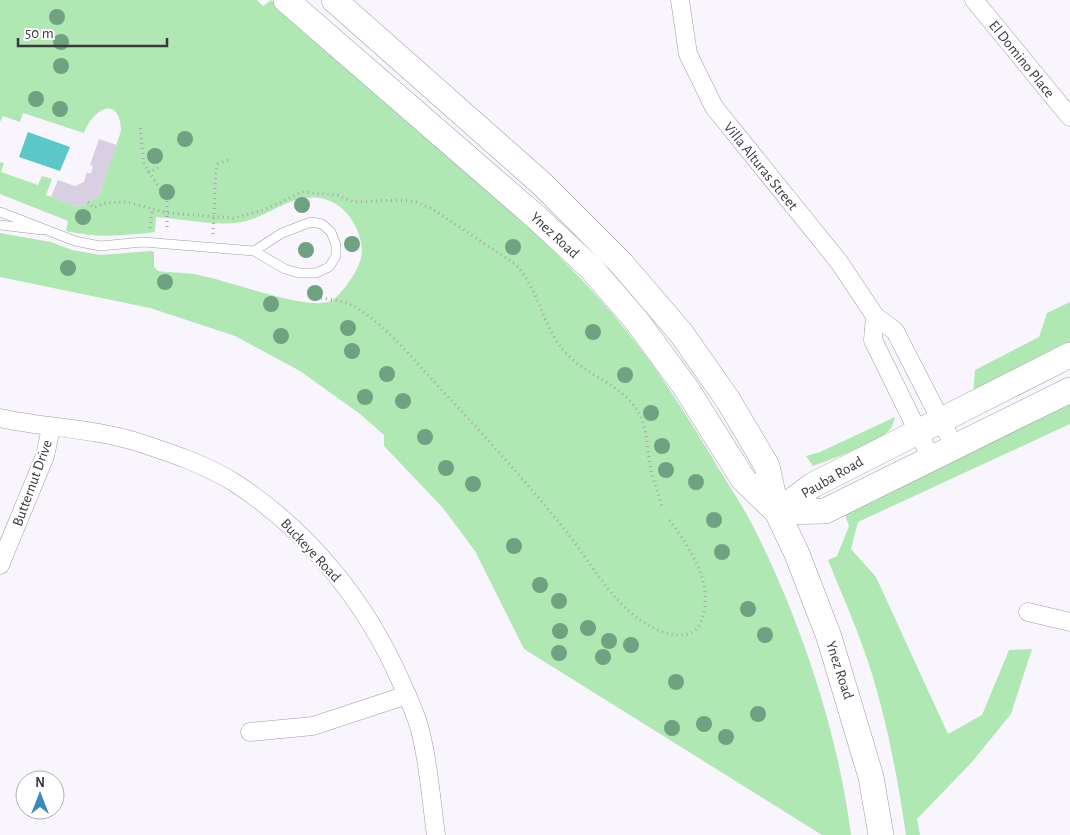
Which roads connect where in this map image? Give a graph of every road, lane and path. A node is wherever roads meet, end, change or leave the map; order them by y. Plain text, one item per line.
1 (286, 0) edge
2 (334, 0) edge
3 (680, 0) edge
4 (974, 0) edge
5 (1070, 117) edge
6 (140, 128) dead end
7 (231, 159) dead end
8 (161, 167) dead end
9 (148, 172) junction
10 (88, 202) dead end
11 (152, 210) junction
12 (0, 212) edge
13 (168, 213) junction
14 (213, 218) junction
15 (0, 225) edge
16 (142, 229) dead end
17 (54, 232) junction
18 (167, 244) junction
19 (212, 248) junction
20 (254, 251) junction
21 (321, 298) dead end
22 (875, 316) junction
23 (1070, 355) edge
24 (1070, 390) edge
25 (0, 418) edge
26 (941, 419) junction
27 (51, 428) junction
28 (918, 431) junction
29 (954, 446) junction
30 (931, 458) junction
31 (662, 507) dead end
32 (777, 512) junction
33 (668, 518) dead end
34 (0, 565) edge
35 (1028, 612) dead end
36 (1070, 622) edge
37 (407, 695) junction
38 (250, 732) dead end
39 (436, 835) edge
40 (881, 835) edge

1 - 32 main road, Ynez Road
2 - 32 main road, Ynez Road
3 - 22 street, Villa Alturas Street
4 - 5 street, El Domino Place
6 - 9 path
7 - 14 path
8 - 9 path
9 - 13 path
10 - 11 path
11 - 13 path
11 - 16 path
12 - 17 lane
13 - 14 path
13 - 18 path
14 - 19 path
14 - 31 path
15 - 17 lane
17 - 18 lane
18 - 19 lane
19 - 20 lane
20 - 20 lane
21 - 33 path
22 - 26 street, Villa Alturas Street
22 - 28 street
23 - 26 main road, Pauba Road
24 - 29 main road, Pauba Road
25 - 27 street, Buckeye Road
26 - 28 main road, Pauba Road
26 - 29 street, Villa Alturas Street
27 - 34 street, Butternut Drive
27 - 37 street, Buckeye Road
28 - 30 street
28 - 32 main road, Pauba Road
29 - 30 main road, Pauba Road
30 - 32 main road, Pauba Road
32 - 40 main road, Ynez Road
35 - 36 street
37 - 38 street
37 - 39 street, Buckeye Road

